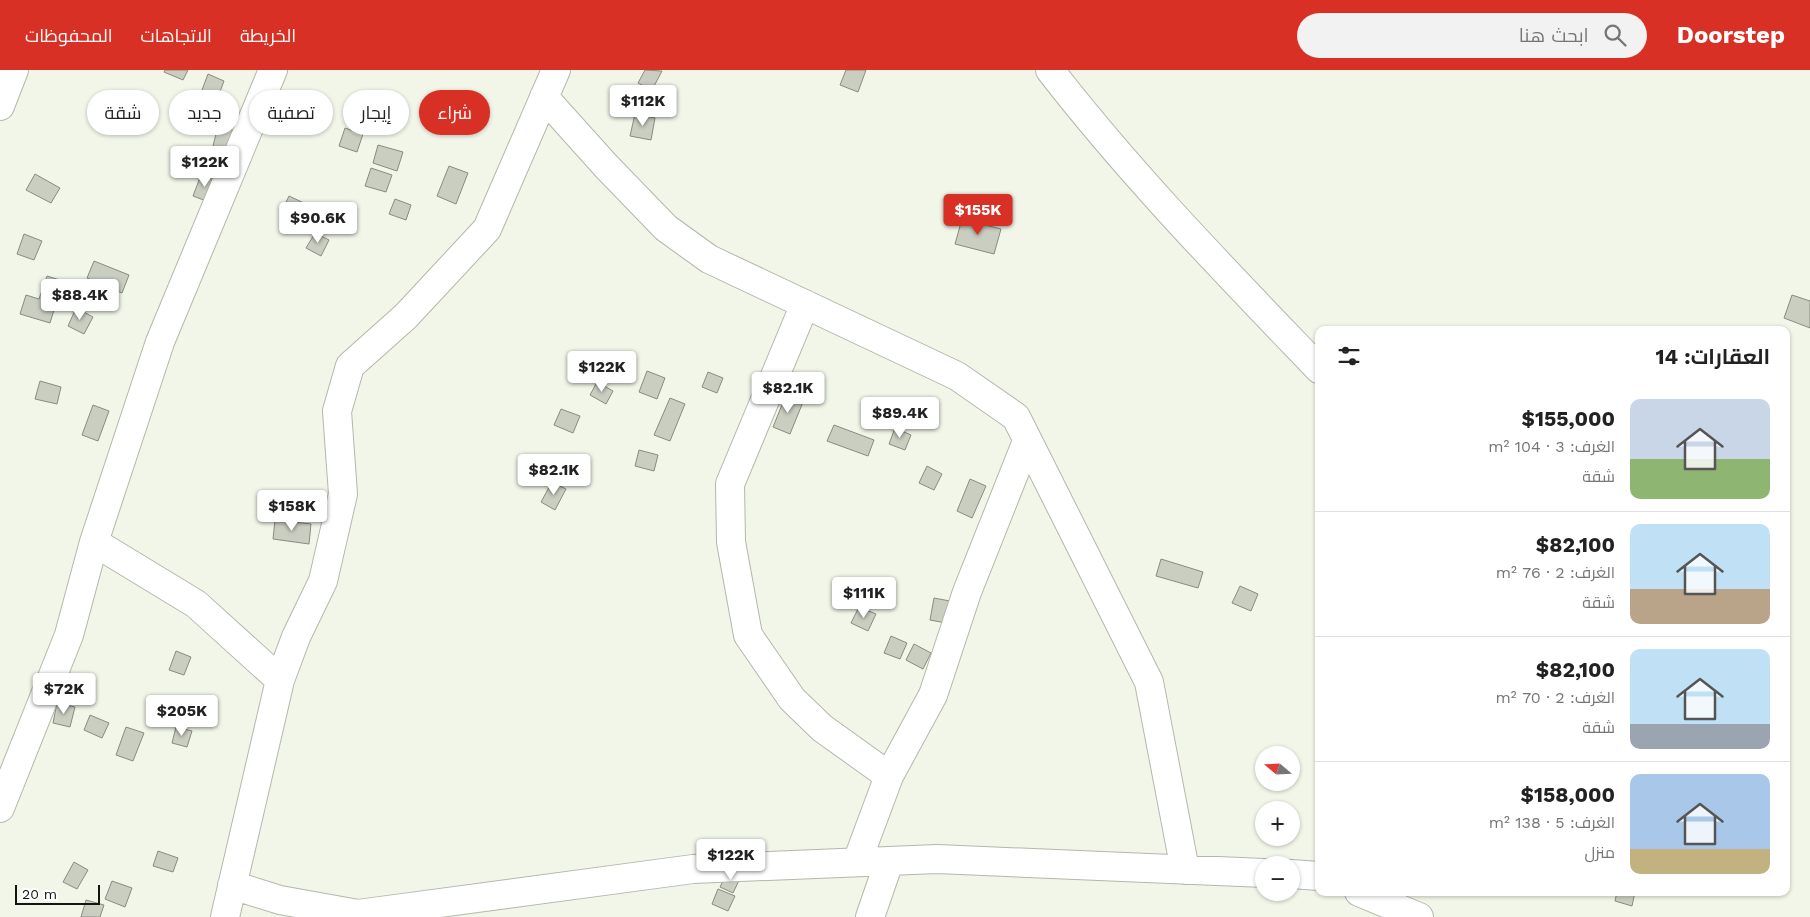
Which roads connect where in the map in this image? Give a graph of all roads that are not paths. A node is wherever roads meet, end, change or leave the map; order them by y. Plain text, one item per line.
1 (14, 70) edge
2 (272, 70) edge
3 (556, 70) edge
4 (1050, 70) edge
5 (544, 96) junction
6 (0, 106) edge
7 (804, 304) junction
8 (1315, 365) edge
9 (1027, 441) junction
10 (94, 542) junction
11 (280, 680) junction
12 (889, 776) junction
13 (0, 808) edge
14 (857, 862) junction
15 (889, 862) junction
16 (1185, 870) junction
17 (1255, 873) edge
18 (232, 884) junction
19 (1369, 896) edge
20 (224, 917) edge
21 (870, 917) edge
22 (1419, 917) edge

1 - 6 street
2 - 10 street
3 - 5 street
4 - 8 street
5 - 7 street
5 - 11 street
7 - 9 street
7 - 12 street
9 - 12 street
9 - 16 street
10 - 11 street
10 - 13 street
11 - 18 street
12 - 14 street
14 - 15 street
14 - 18 street
15 - 16 street
15 - 21 street
16 - 17 street
18 - 20 street
19 - 22 street

